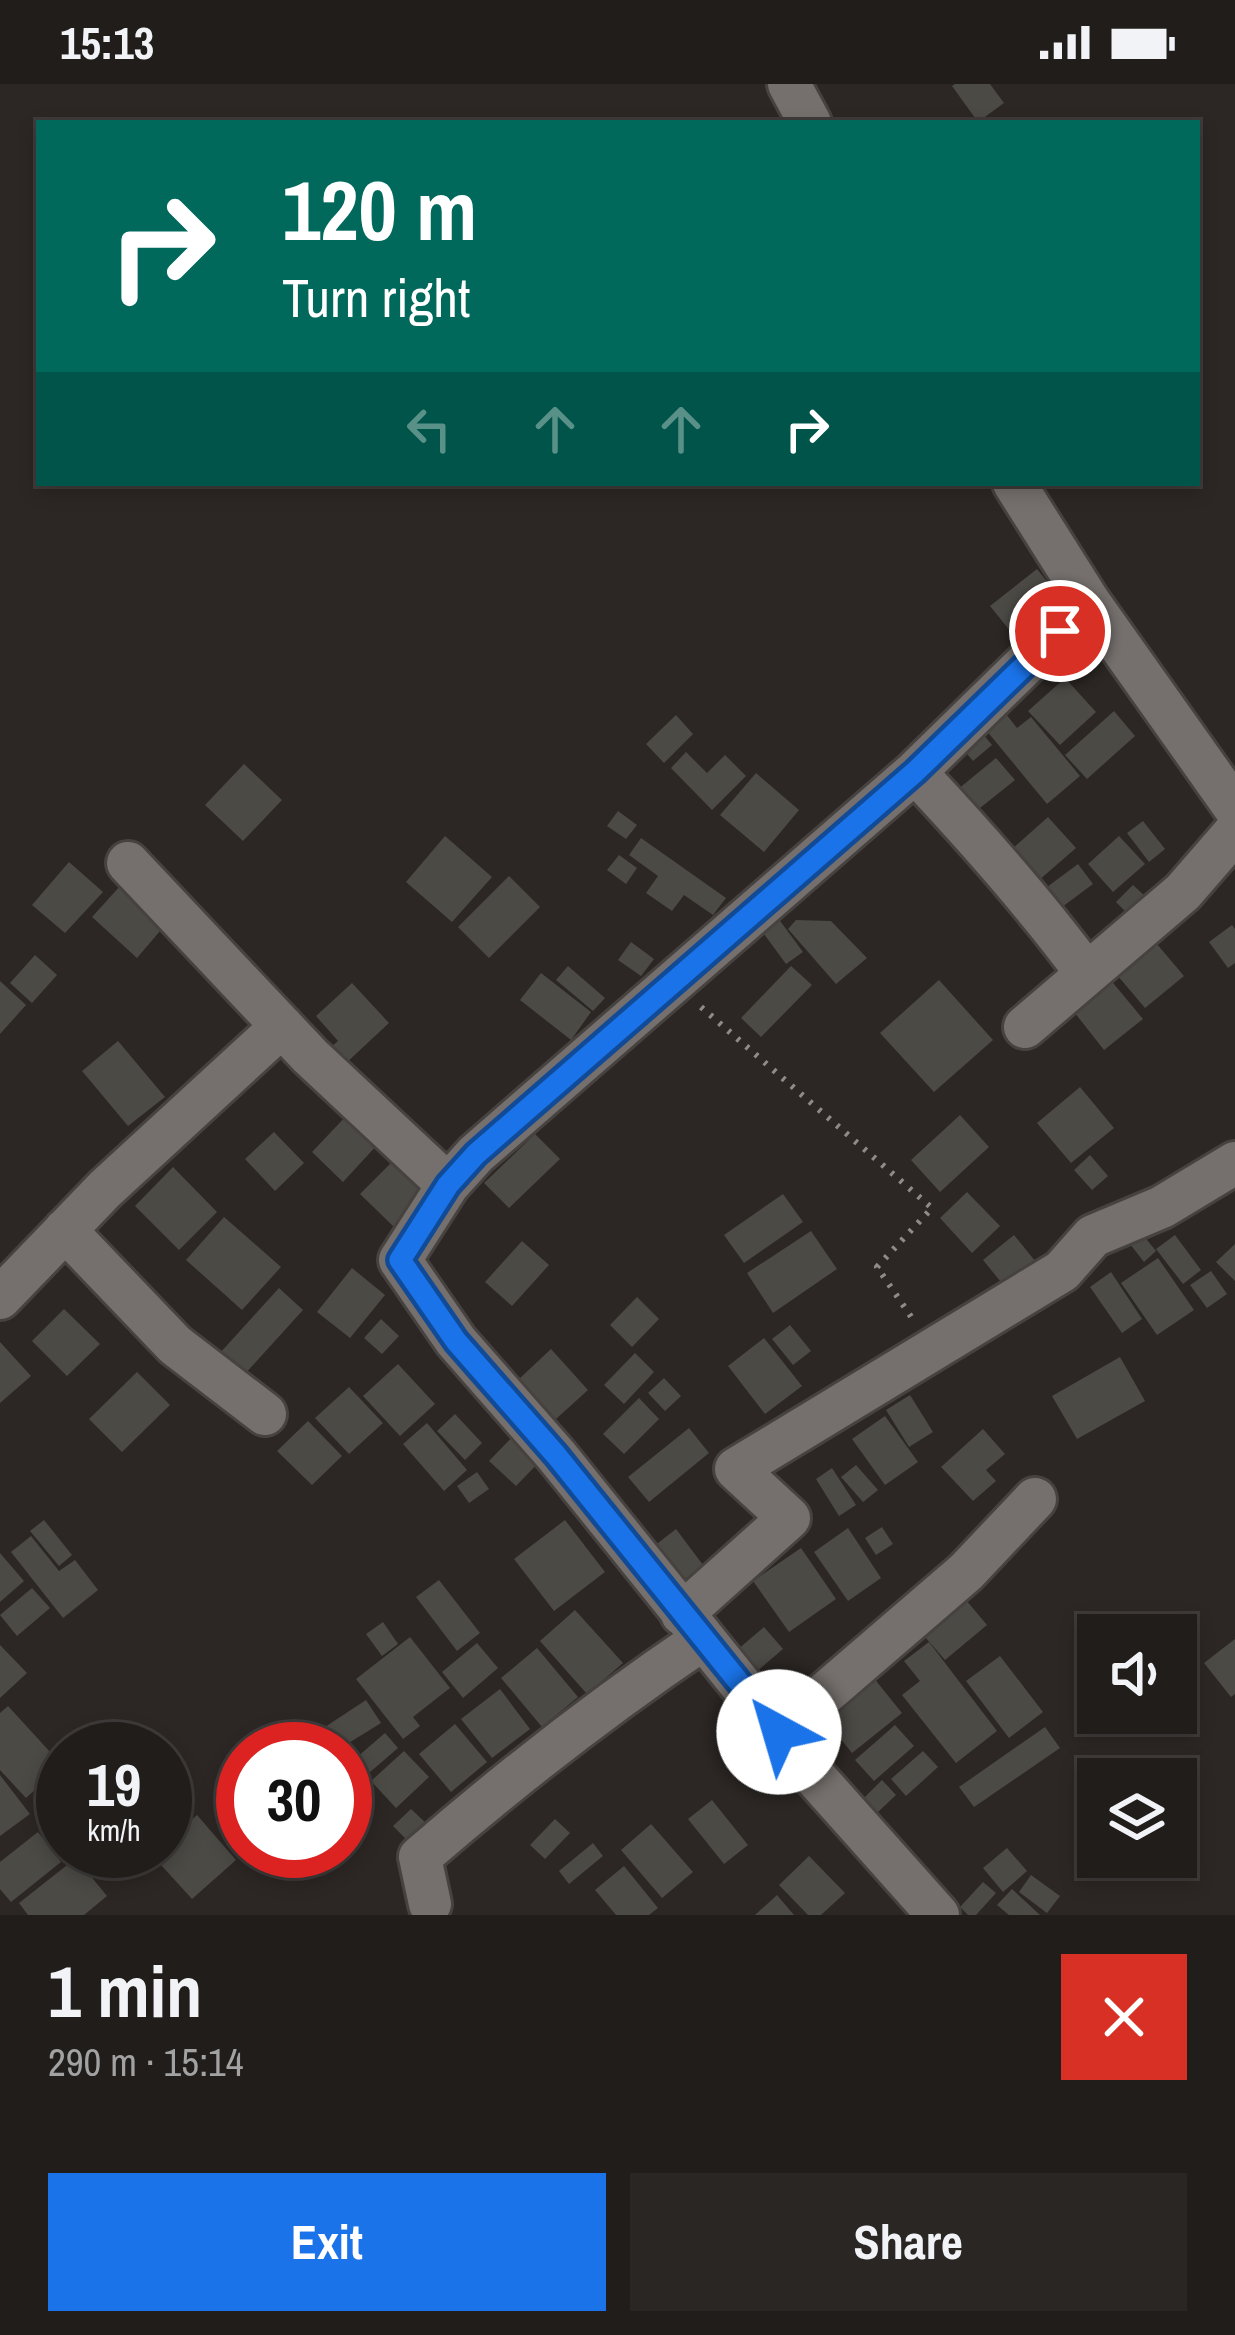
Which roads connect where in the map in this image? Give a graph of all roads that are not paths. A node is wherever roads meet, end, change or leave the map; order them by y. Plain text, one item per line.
1 (788, 84) edge
2 (808, 120) edge
3 (1016, 486) edge
4 (1089, 602) junction
5 (915, 772) junction
6 (1235, 808) edge
7 (1235, 832) edge
8 (128, 863) dead end
9 (1088, 974) junction
10 (282, 1026) junction
11 (1024, 1027) dead end
12 (1235, 1163) edge
13 (448, 1185) junction
14 (65, 1230) junction
15 (0, 1298) edge
16 (265, 1414) dead end
17 (1035, 1498) dead end
18 (693, 1626) junction
19 (779, 1732) junction
20 (430, 1904) dead end
21 (938, 1915) edge

1 - 2 street
3 - 4 street
4 - 5 street
4 - 6 street
5 - 9 street
5 - 13 street
7 - 9 street
8 - 10 street
9 - 11 street
10 - 13 street
10 - 14 street
12 - 18 street
13 - 18 street
14 - 15 street
14 - 16 street
17 - 19 street
18 - 19 street
18 - 20 street
19 - 21 street

